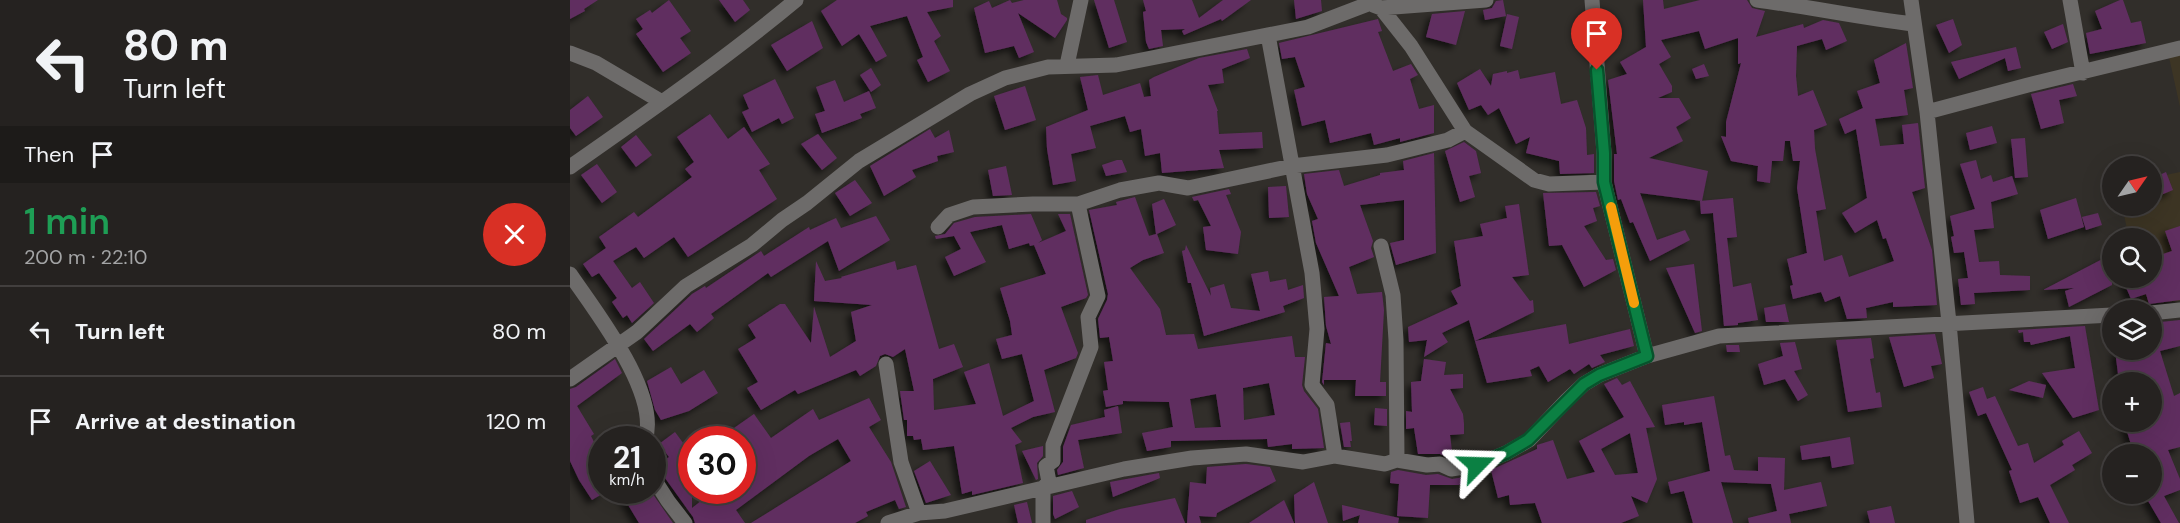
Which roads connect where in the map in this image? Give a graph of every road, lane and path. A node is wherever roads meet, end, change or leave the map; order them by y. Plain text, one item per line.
1 (796, 0) edge
2 (1082, 0) edge
3 (1486, 0) edge
4 (1592, 0) edge
5 (1757, 0) edge
6 (1911, 0) edge
7 (2070, 0) edge
8 (1371, 4) edge
9 (1913, 24) junction
10 (1268, 35) junction
11 (2180, 48) edge
12 (570, 53) edge
13 (1067, 65) junction
14 (2083, 73) junction
15 (662, 102) junction
16 (1927, 112) junction
17 (1465, 131) junction
18 (1292, 166) junction
19 (570, 167) edge
20 (1604, 182) junction
21 (1078, 204) junction
22 (938, 227) dead end
23 (1381, 246) dead end
24 (570, 274) edge
25 (2180, 310) edge
26 (2162, 312) edge
27 (2102, 315) edge
28 (1949, 323) junction
29 (619, 345) junction
30 (1647, 356) junction
31 (886, 364) dead end
32 (570, 379) edge
33 (648, 426) edge
34 (1335, 456) junction
35 (1397, 460) junction
36 (1043, 488) junction
37 (666, 498) edge
38 (919, 513) junction
39 (685, 523) edge
40 (888, 523) edge
41 (1043, 523) edge
42 (1967, 523) edge

1 - 15 street
2 - 13 street
3 - 8 street
4 - 20 street
5 - 9 street
6 - 9 street
7 - 14 street
8 - 10 street
8 - 17 street
9 - 16 street
10 - 13 street
10 - 18 street
11 - 14 street
12 - 15 street
13 - 29 street
14 - 16 street
15 - 19 street
16 - 28 street
17 - 18 street
17 - 20 street
18 - 21 street
18 - 34 street
20 - 30 street
21 - 22 street
21 - 36 street
23 - 35 street
24 - 29 street
25 - 26 street
27 - 28 street
28 - 30 street
28 - 42 street
29 - 32 street
29 - 33 street
30 - 35 street
31 - 38 street
34 - 35 street
34 - 36 street
36 - 38 street
36 - 41 street
37 - 39 street
38 - 40 street

